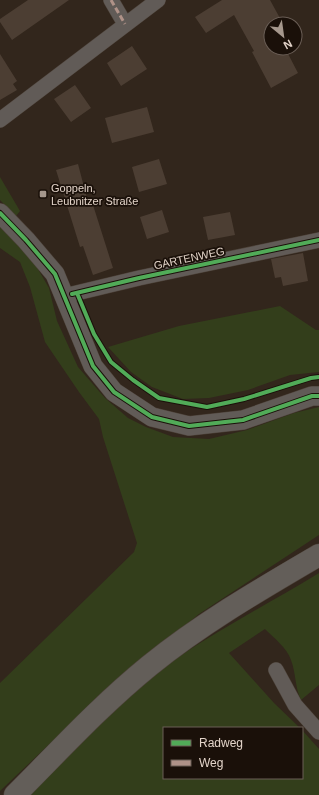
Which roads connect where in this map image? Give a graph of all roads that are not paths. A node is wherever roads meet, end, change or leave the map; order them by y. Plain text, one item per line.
1 (111, 0) edge
2 (158, 0) edge
3 (125, 24) junction
4 (0, 120) edge
5 (0, 213) edge
6 (319, 240) edge
7 (64, 296) junction
8 (319, 396) edge
9 (319, 554) edge
10 (276, 670) dead end
11 (319, 732) edge
12 (15, 795) edge

1 - 3 street
2 - 3 street
3 - 4 street
5 - 7 street
6 - 7 street, GARTENWEG
7 - 8 street
9 - 12 main road
10 - 11 street

